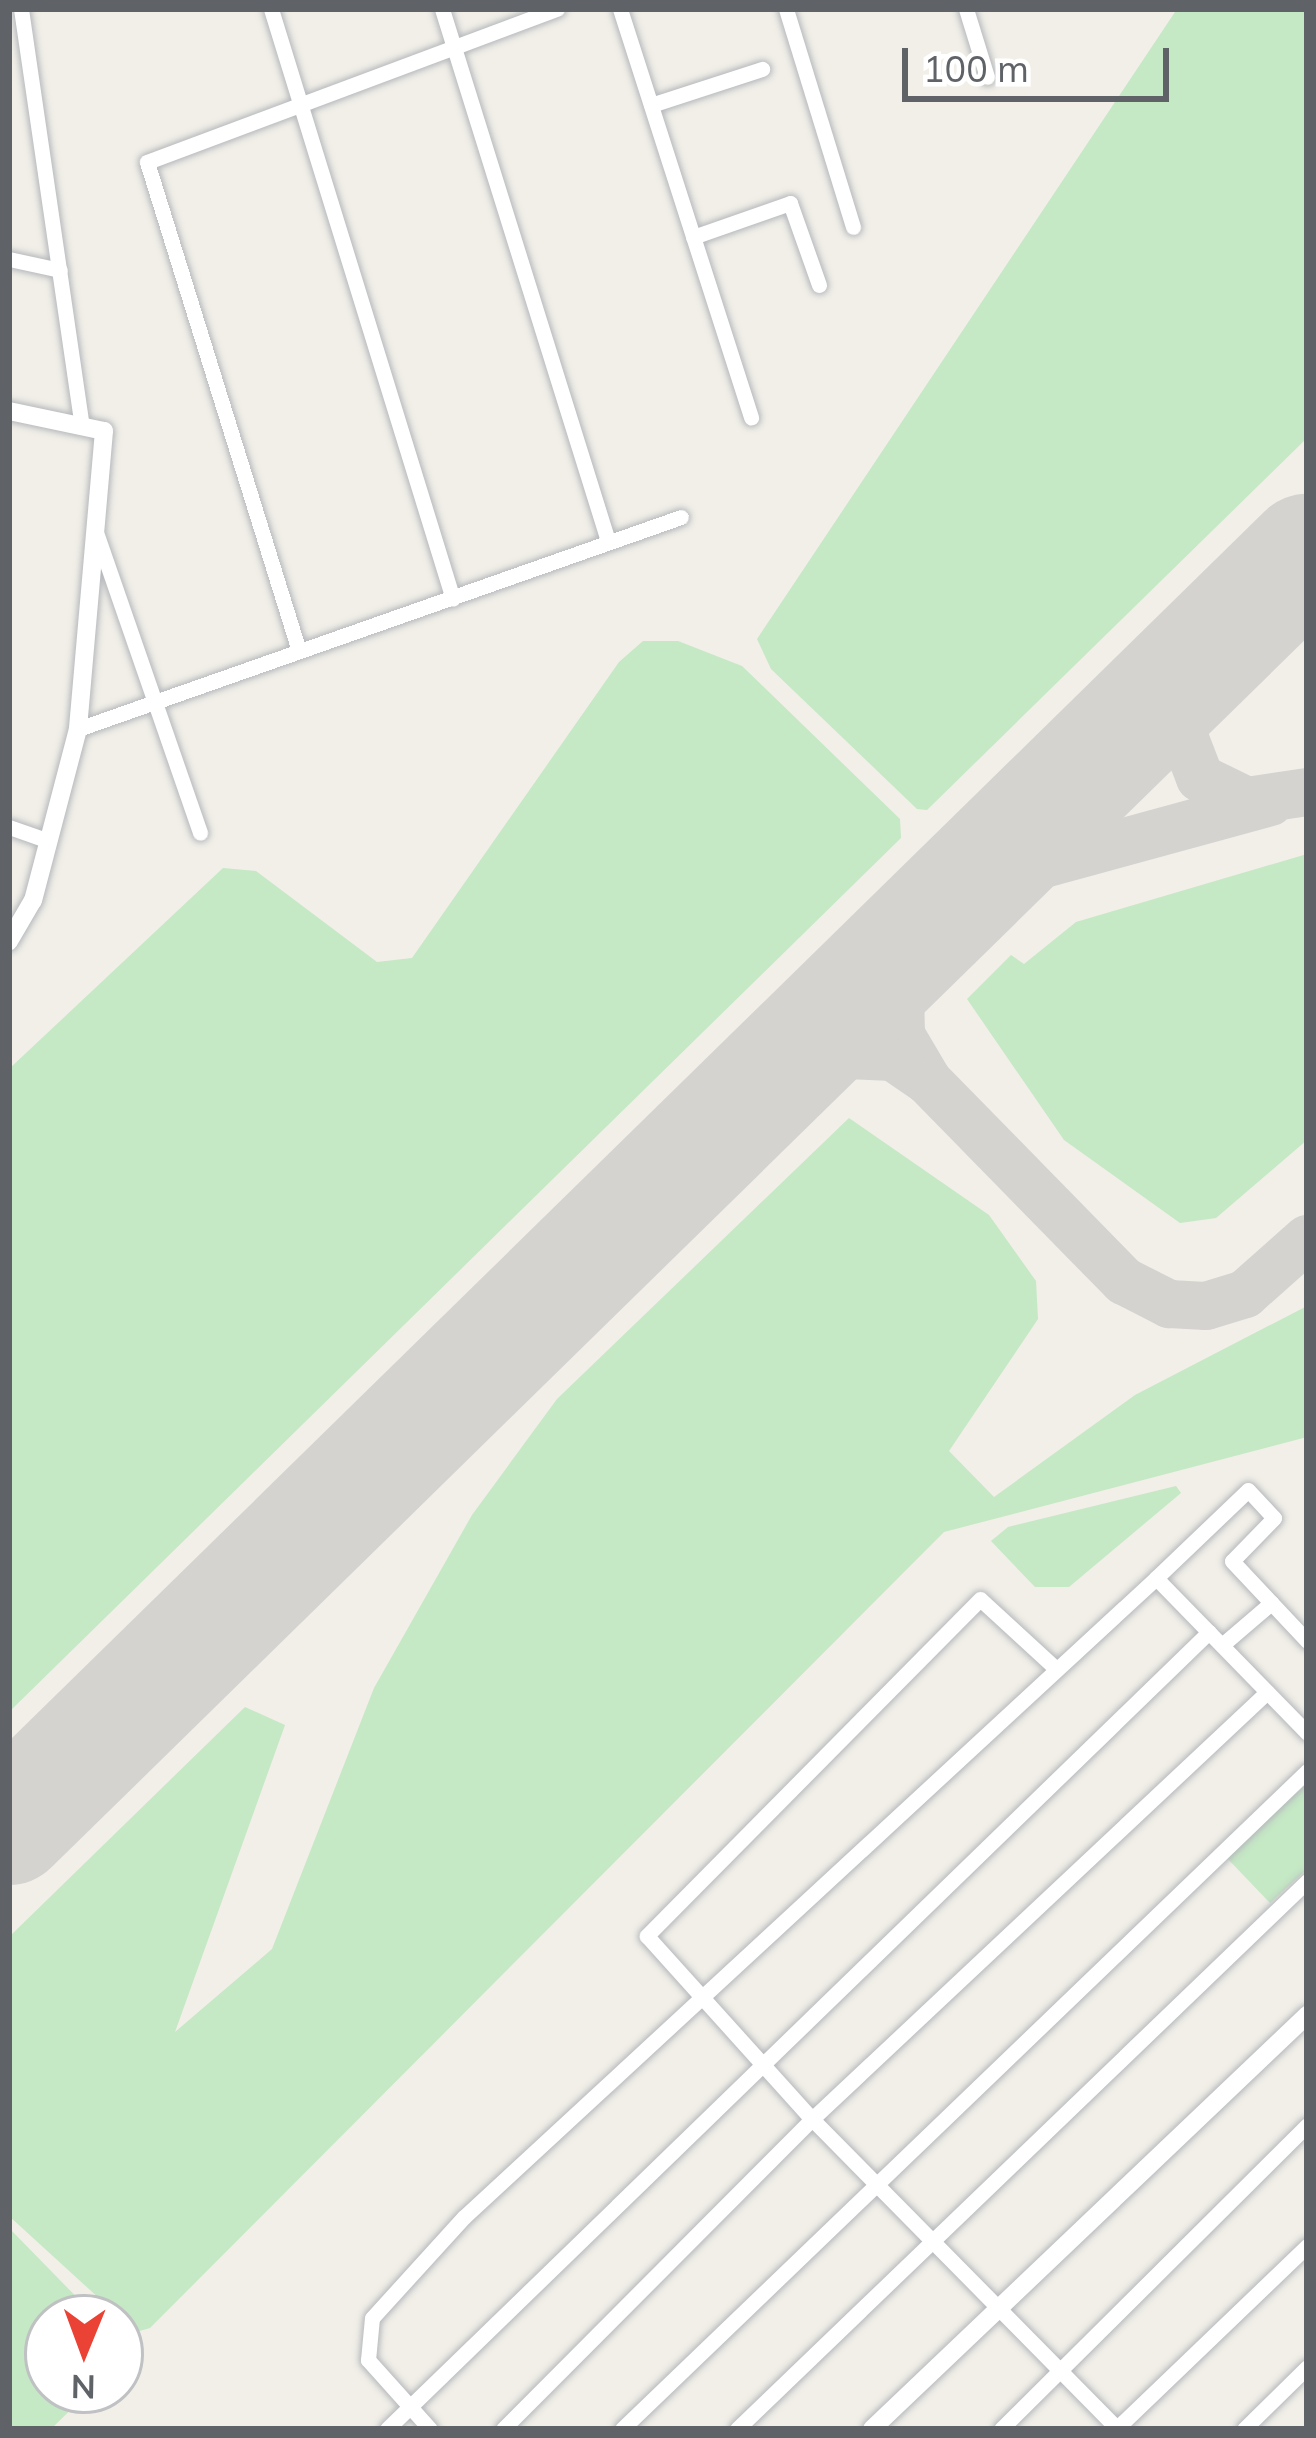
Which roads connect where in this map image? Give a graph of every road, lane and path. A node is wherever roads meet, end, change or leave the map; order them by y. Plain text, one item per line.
1 (271, 9) edge
2 (442, 9) edge
3 (557, 9) edge
4 (620, 9) edge
5 (786, 9) edge
6 (966, 9) edge
7 (17, 12) edge
8 (454, 48) junction
9 (761, 69) dead end
10 (987, 76) dead end
11 (651, 105) junction
12 (302, 107) junction
13 (853, 227) dead end
14 (693, 237) junction
15 (9, 259) edge
16 (60, 270) junction
17 (819, 285) dead end
18 (9, 411) edge
19 (751, 417) dead end
20 (82, 426) junction
21 (681, 517) dead end
22 (95, 532) junction
23 (608, 541) junction
24 (453, 599) junction
25 (299, 651) junction
26 (155, 702) junction
27 (78, 729) junction
28 (9, 827) edge
29 (200, 833) dead end
30 (49, 841) junction
31 (12, 931) edge
32 (1156, 1578) junction
33 (1271, 1603) junction
34 (1209, 1632) junction
35 (1307, 1641) edge
36 (1222, 1646) junction
37 (1054, 1666) junction
38 (1267, 1692) junction
39 (1307, 1733) edge
40 (1307, 1771) edge
41 (1307, 1881) edge
42 (703, 2000) junction
43 (1307, 2015) edge
44 (761, 2066) junction
45 (812, 2119) junction
46 (1307, 2125) edge
47 (872, 2182) junction
48 (932, 2242) junction
49 (1307, 2246) edge
50 (998, 2309) junction
51 (1307, 2368) edge
52 (1061, 2372) junction
53 (407, 2407) junction
54 (386, 2429) edge
55 (430, 2429) edge
56 (503, 2429) edge
57 (622, 2429) edge
58 (737, 2429) edge
59 (872, 2429) edge
60 (1001, 2429) edge
61 (1117, 2429) edge
62 (1244, 2429) edge

1 - 12 street
2 - 8 street
3 - 8 street
4 - 11 street
5 - 13 street
6 - 10 street
7 - 16 street
8 - 12 street
8 - 23 street
9 - 11 street
11 - 14 street
12 - 24 street
12 - 25 street
14 - 17 street
14 - 19 street
15 - 16 street
16 - 20 street
18 - 20 street
20 - 22 street
21 - 23 street
22 - 26 street
22 - 27 street
23 - 24 street
24 - 25 street
25 - 26 street
26 - 27 street
26 - 29 street
27 - 30 street
28 - 30 street
30 - 31 street
32 - 33 street
32 - 34 street
32 - 37 street
33 - 35 street
33 - 36 street
34 - 36 street
34 - 44 street
36 - 38 street
37 - 42 street
37 - 42 street
38 - 39 street
38 - 45 street
40 - 47 street
41 - 48 street
42 - 44 street
42 - 53 street
43 - 50 street
44 - 45 street
44 - 53 street
45 - 47 street
45 - 56 street
46 - 52 street
47 - 48 street
47 - 57 street
48 - 50 street
48 - 58 street
49 - 61 street
50 - 52 street
50 - 59 street
51 - 62 street
52 - 60 street
52 - 61 street
53 - 54 street
53 - 55 street

